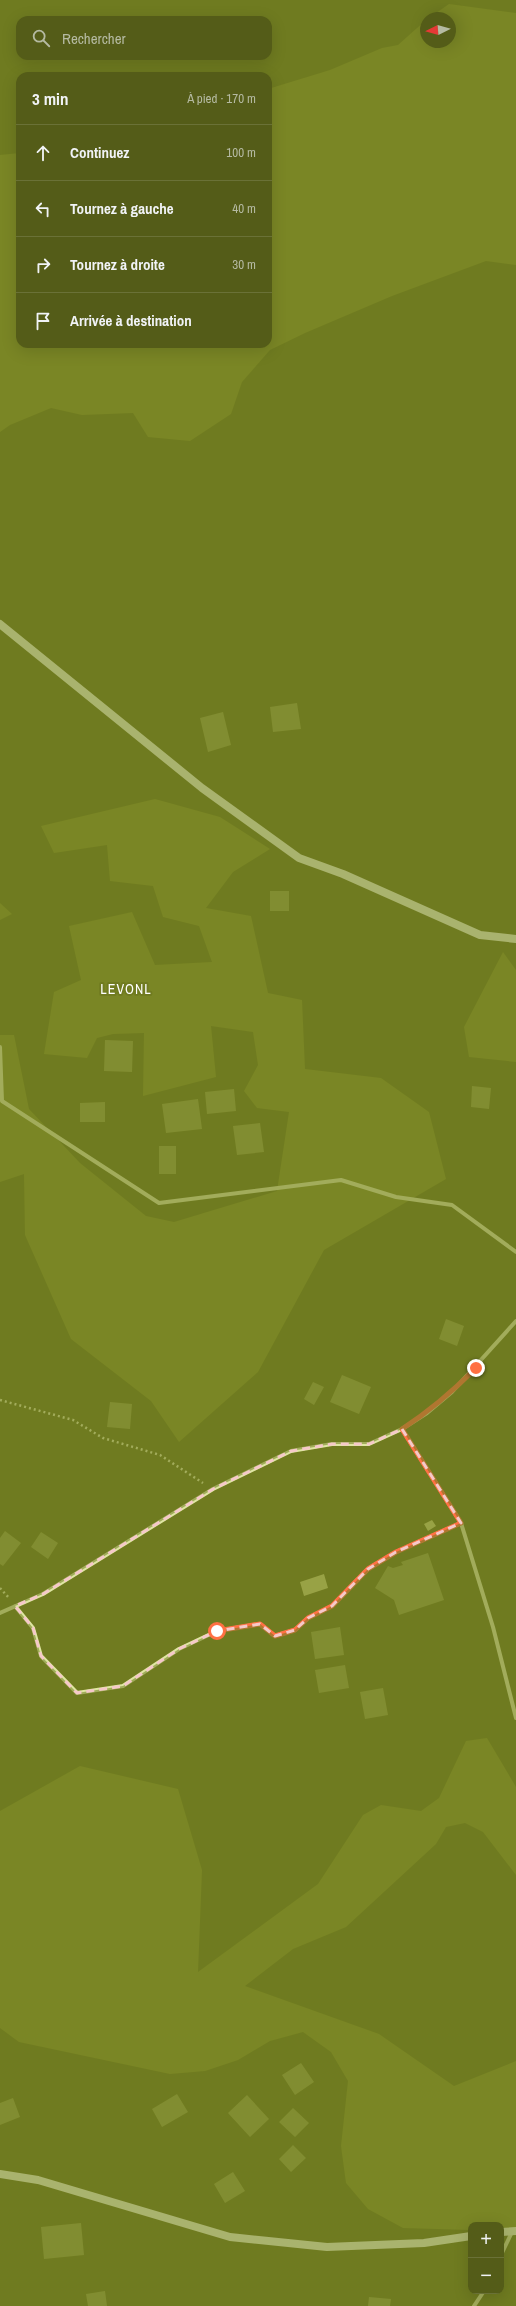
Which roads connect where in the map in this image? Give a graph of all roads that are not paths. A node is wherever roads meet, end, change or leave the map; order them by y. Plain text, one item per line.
1 (0, 624) edge
2 (516, 940) edge
3 (0, 1047) edge
4 (516, 1252) edge
5 (516, 1321) edge
6 (402, 1429) junction
7 (461, 1523) junction
8 (15, 1606) junction
9 (0, 1613) edge
10 (516, 1718) edge
11 (0, 2174) edge
12 (514, 2231) edge
13 (504, 2232) edge
14 (468, 2236) edge
15 (504, 2249) edge
16 (482, 2294) edge
17 (474, 2306) edge

1 - 2 street
3 - 4 street
5 - 6 street
6 - 7 street
6 - 8 street
7 - 8 street
7 - 10 street
8 - 9 street
11 - 14 street
12 - 13 street
12 - 15 street
16 - 17 street

